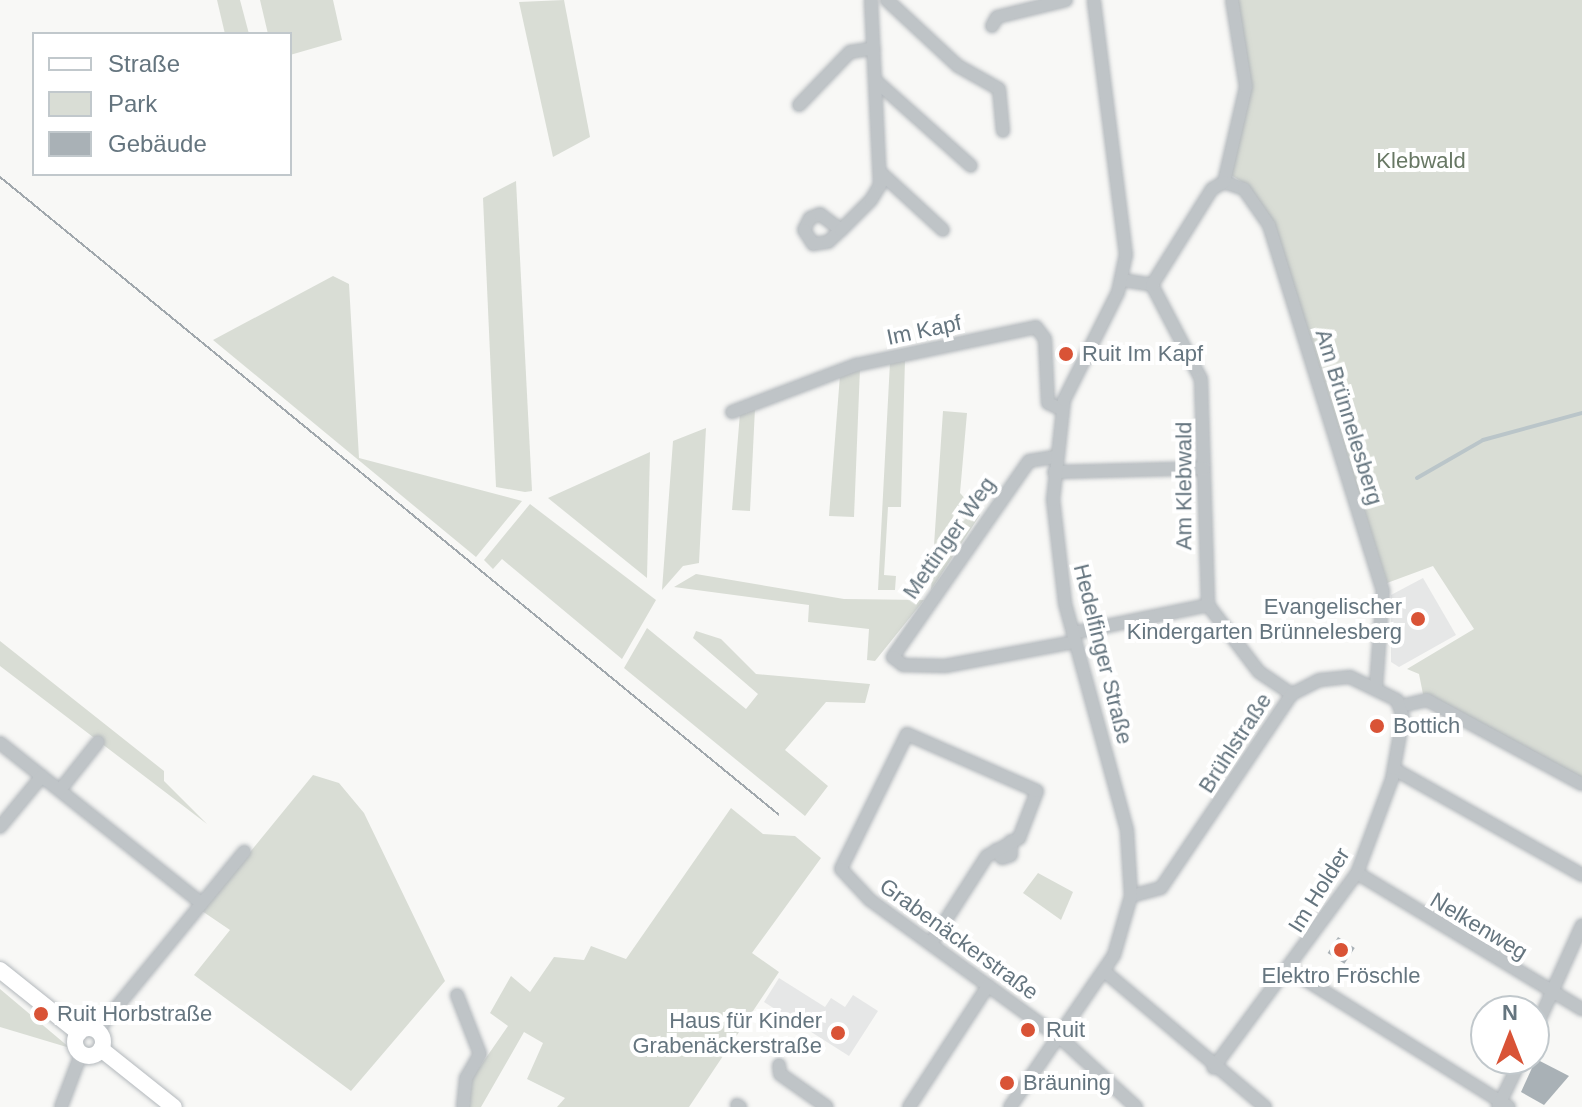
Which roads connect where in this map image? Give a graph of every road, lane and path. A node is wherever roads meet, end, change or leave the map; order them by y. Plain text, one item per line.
1 (871, 0) edge
2 (887, 0) edge
3 (1066, 0) edge
4 (1094, 0) edge
5 (1232, 0) edge
6 (992, 26) dead end
7 (874, 48) junction
8 (876, 81) junction
9 (799, 105) dead end
10 (1003, 131) dead end
11 (971, 166) dead end
12 (881, 173) junction
13 (1224, 182) junction
14 (841, 230) dead end
15 (943, 230) dead end
16 (1122, 280) junction
17 (1152, 285) junction
18 (1061, 409) junction
19 (732, 412) dead end
20 (1054, 457) junction
21 (1204, 468) junction
22 (1054, 472) junction
23 (1208, 605) junction
24 (1074, 638) junction
25 (1376, 686) junction
26 (1292, 694) junction
27 (1401, 706) junction
28 (98, 742) dead end
29 (0, 743) edge
30 (1394, 769) junction
31 (42, 776) junction
32 (1582, 784) edge
33 (60, 790) junction
34 (0, 827) edge
35 (244, 852) dead end
36 (1357, 873) junction
37 (1582, 875) edge
38 (1131, 896) junction
39 (200, 902) junction
40 (1582, 925) edge
41 (933, 940) junction
42 (0, 970) edge
43 (1290, 970) junction
44 (1104, 971) junction
45 (988, 986) junction
46 (1552, 993) junction
47 (457, 995) dead end
48 (1550, 997) edge
49 (1582, 1009) edge
50 (97, 1031) junction
51 (79, 1033) junction
52 (1059, 1037) junction
53 (101, 1049) junction
54 (81, 1054) junction
55 (779, 1065) dead end
56 (1213, 1068) junction
57 (1515, 1075) edge
58 (1503, 1105) edge
59 (61, 1107) edge
60 (174, 1107) edge
61 (463, 1107) edge
62 (827, 1107) edge
63 (909, 1107) edge
64 (1010, 1107) edge
65 (1136, 1107) edge
66 (1265, 1107) edge

1 - 7 street
2 - 10 street
3 - 6 street
4 - 16 street, Hedelfinger Straße
5 - 13 street
7 - 8 street
7 - 9 street
8 - 11 street
8 - 12 street
12 - 14 street
12 - 15 street
13 - 17 street
13 - 25 street, Am Brünnelesberg
16 - 17 street
16 - 18 street, Hedelfinger Straße
17 - 21 street, Am Klebwald
18 - 19 street, Im Kapf
18 - 20 street, Hedelfinger Straße
20 - 22 street, Hedelfinger Straße
20 - 24 street, Mettinger Weg
21 - 22 street
21 - 23 street, Am Klebwald
22 - 24 street, Hedelfinger Straße
23 - 24 street
23 - 26 street
24 - 38 street, Hedelfinger Straße
25 - 26 street, Brühlstraße
25 - 27 street, Brühlstraße
26 - 38 street, Brühlstraße
27 - 30 street, Im Holder
27 - 32 street
28 - 33 street
29 - 31 street
30 - 36 street, Im Holder
30 - 37 street
31 - 33 street
31 - 34 street
33 - 39 street
35 - 39 street
36 - 43 street, Im Holder
36 - 46 street, Nelkenweg
38 - 44 street, Hedelfinger Straße
39 - 50 street
40 - 46 street
41 - 41 street, Grabenäckerstraße
41 - 45 street, Grabenäckerstraße
42 - 51 main road
43 - 56 street, Im Holder
43 - 58 street
44 - 52 street, Hedelfinger Straße
44 - 56 street
45 - 52 street, Grabenäckerstraße
45 - 63 street
46 - 48 street
46 - 49 street, Nelkenweg
47 - 61 street
50 - 51 main road
50 - 53 main road
51 - 54 main road
52 - 64 street, Hedelfinger Straße
52 - 65 street, Grabenäckerstraße
53 - 54 main road
53 - 60 main road
54 - 59 street
55 - 62 street
56 - 66 street
57 - 58 street

